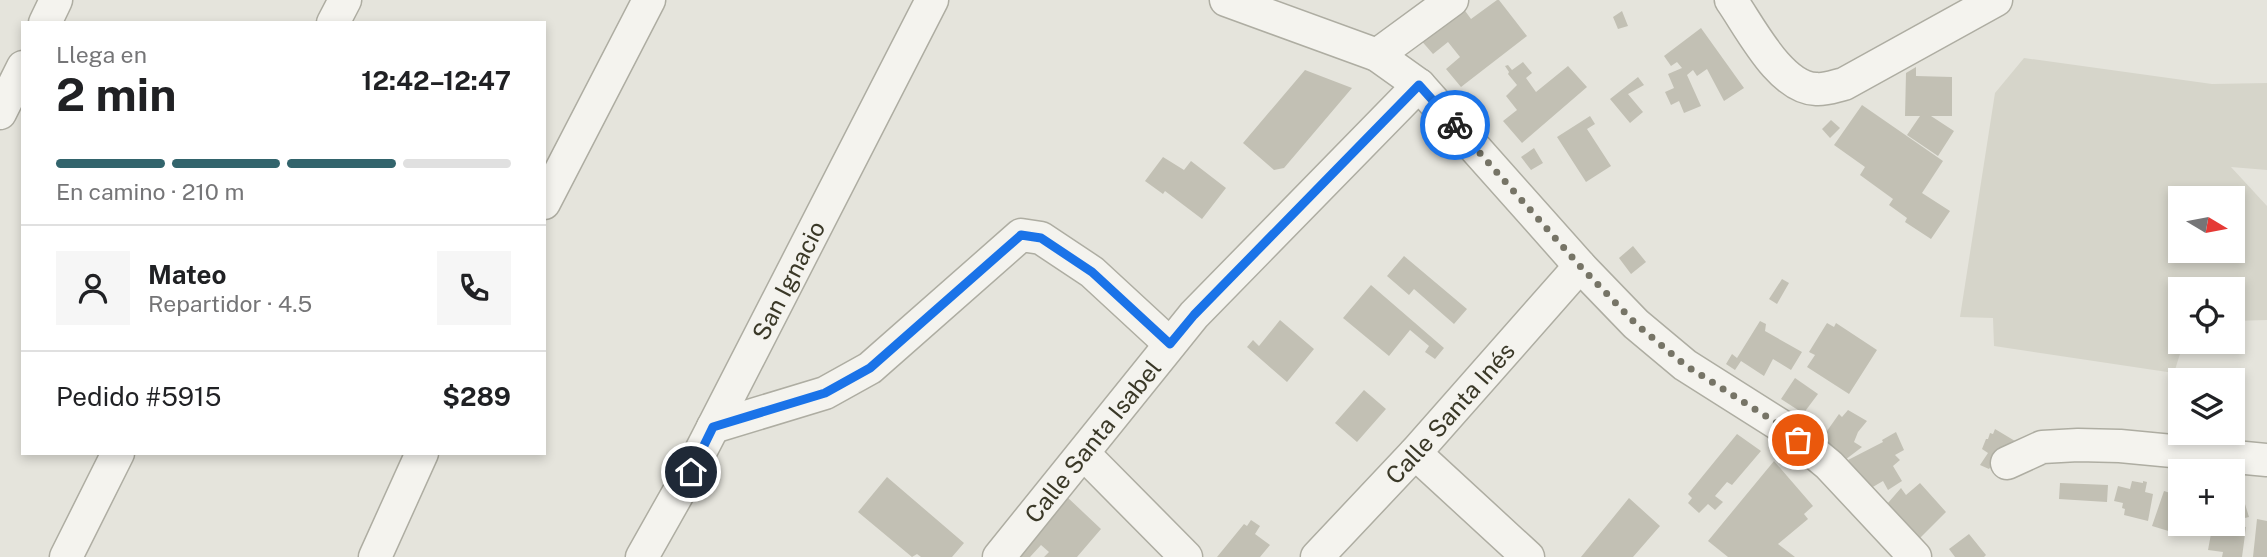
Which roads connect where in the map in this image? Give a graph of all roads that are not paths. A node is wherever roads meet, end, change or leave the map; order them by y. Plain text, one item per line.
1 (57, 0) edge
2 (345, 0) edge
3 (649, 0) edge
4 (932, 0) edge
5 (1226, 0) edge
6 (1452, 0) edge
7 (1731, 0) edge
8 (1996, 0) edge
9 (46, 21) edge
10 (335, 21) edge
11 (1377, 55) junction
12 (21, 71) edge
13 (1419, 85) junction
14 (0, 113) edge
15 (546, 199) edge
16 (1580, 266) junction
17 (1170, 344) junction
18 (713, 427) junction
19 (1415, 453) junction
20 (1084, 454) junction
21 (117, 455) edge
22 (421, 455) edge
23 (2267, 460) edge
24 (2007, 463) dead end
25 (66, 557) edge
26 (375, 557) edge
27 (642, 557) edge
28 (999, 557) edge
29 (1186, 557) edge
30 (1317, 557) edge
31 (1528, 557) edge
32 (1915, 557) edge

1 - 9 street
2 - 10 street
3 - 15 street
4 - 18 street, San Ignacio
5 - 11 street
6 - 11 street
7 - 8 street
11 - 13 street
12 - 14 street
13 - 16 street
13 - 17 street, Calle Santa Isabel
16 - 19 street, Calle Santa Inés
16 - 32 street
17 - 18 street
17 - 20 street, Calle Santa Isabel
18 - 27 street, San Ignacio
19 - 30 street, Calle Santa Inés
19 - 31 street
20 - 28 street, Calle Santa Isabel
20 - 29 street
21 - 25 street
22 - 26 street
23 - 24 street

